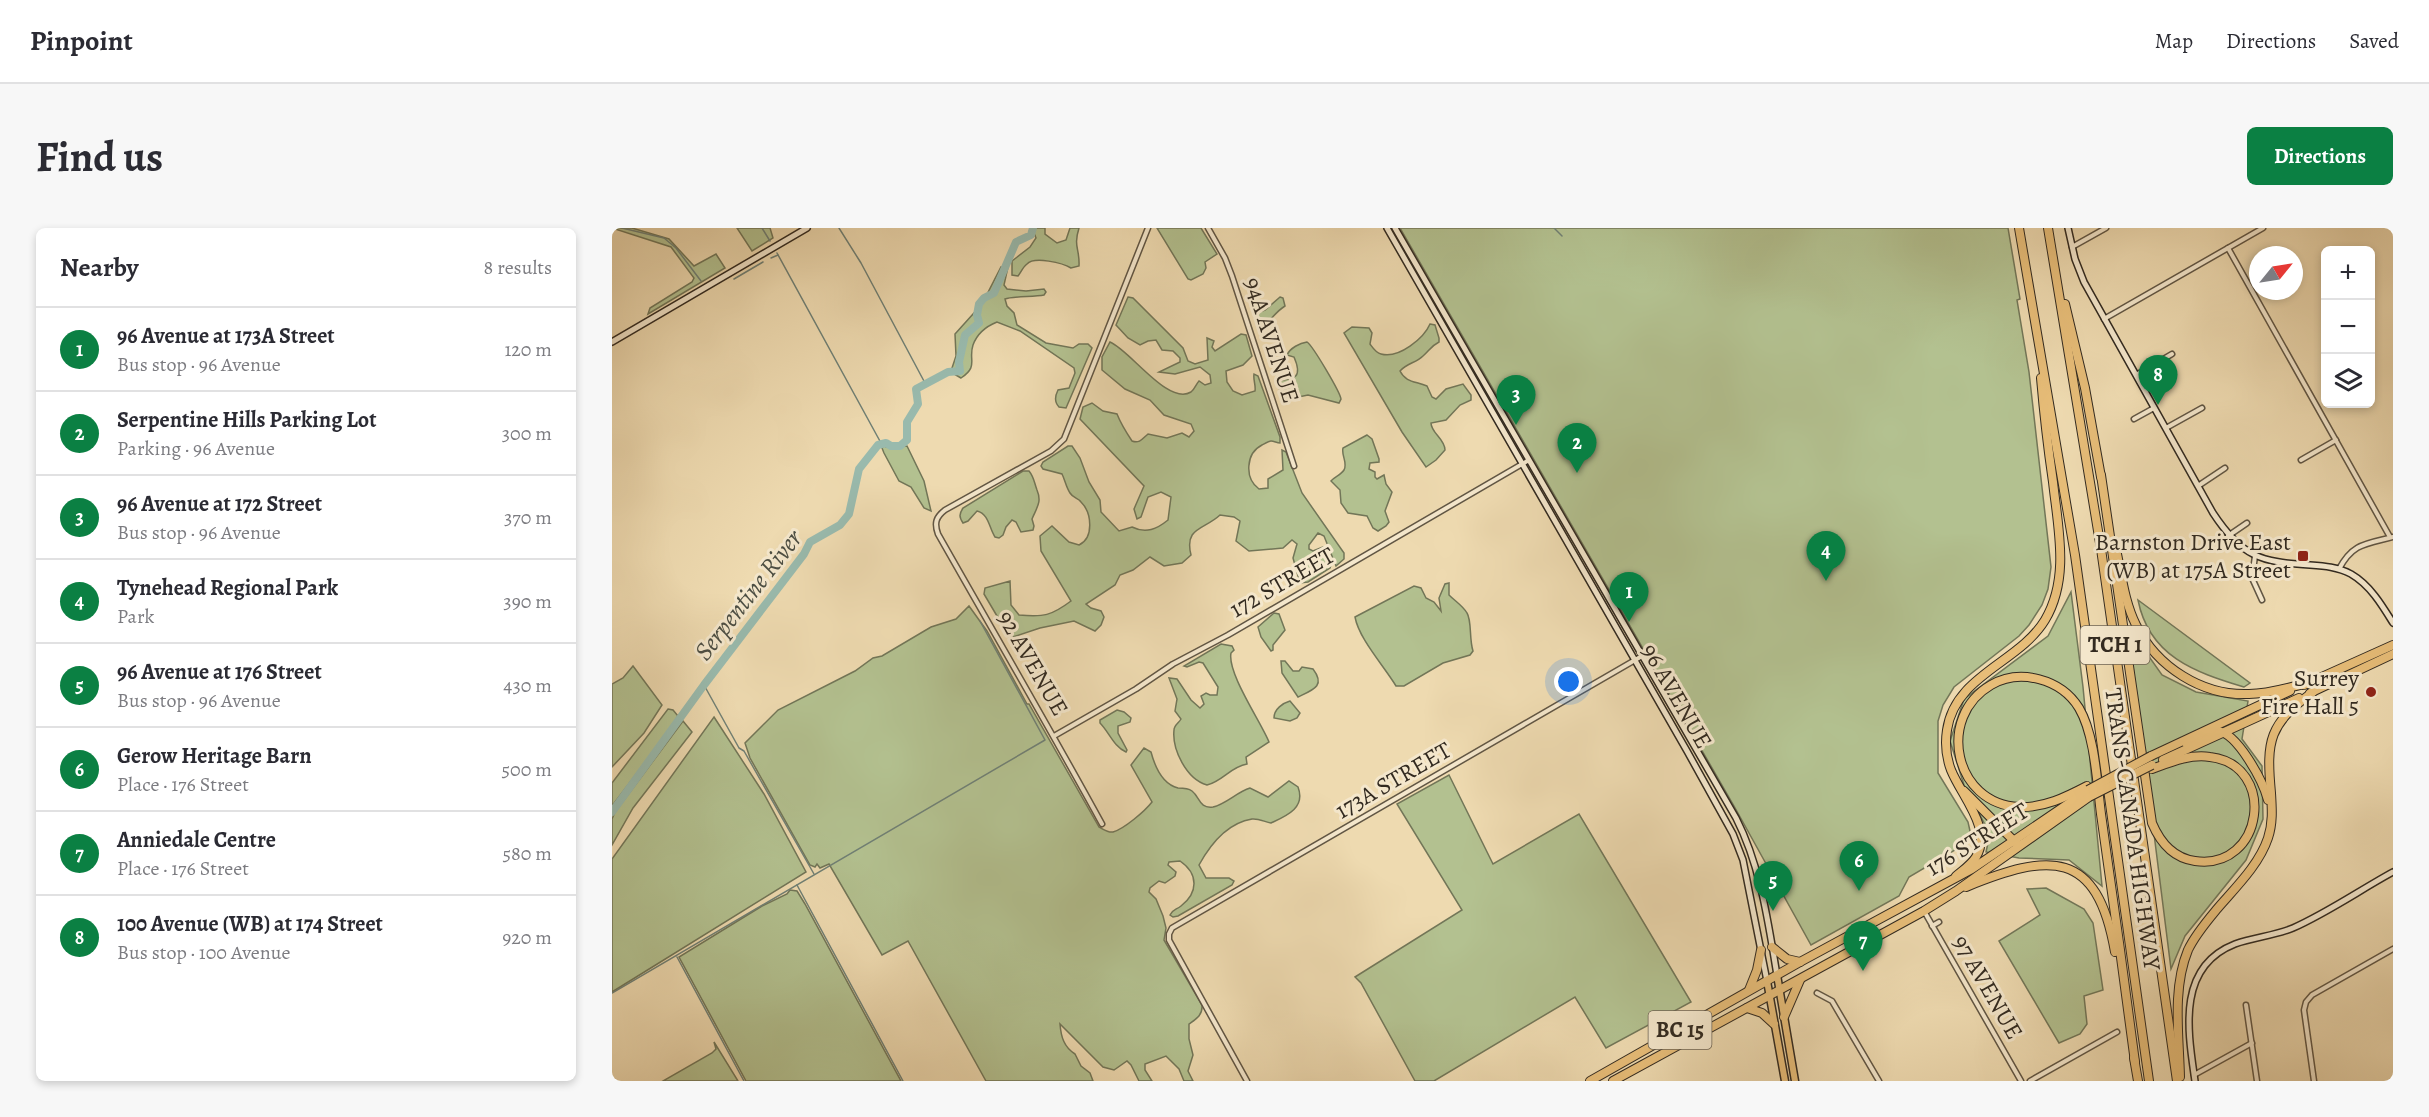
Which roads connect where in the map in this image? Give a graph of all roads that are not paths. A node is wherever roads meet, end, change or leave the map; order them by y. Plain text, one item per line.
1 (807, 228) edge
2 (1148, 228) edge
3 (1208, 228) edge
4 (1387, 228) edge
5 (1395, 228) edge
6 (2019, 228) edge
7 (2068, 228) edge
8 (2106, 228) edge
9 (2264, 228) edge
10 (2049, 232) edge
11 (2072, 247) junction
12 (2228, 248) junction
13 (2104, 319) junction
14 (2036, 323) junction
15 (612, 342) edge
16 (2172, 354) dead end
17 (2136, 375) junction
18 (2154, 408) junction
19 (2202, 408) dead end
20 (2134, 419) dead end
21 (2166, 428) junction
22 (2336, 440) junction
23 (1529, 460) junction
24 (2301, 460) dead end
25 (1522, 464) junction
26 (1294, 466) dead end
27 (2225, 468) dead end
28 (2101, 475) junction
29 (2198, 486) junction
30 (2247, 524) dead end
31 (2228, 536) junction
32 (2391, 537) edge
33 (2255, 556) junction
34 (2339, 569) junction
35 (2262, 600) dead end
36 (2393, 623) edge
37 (2393, 645) edge
38 (2393, 654) edge
39 (1642, 656) junction
40 (1635, 660) junction
41 (2309, 683) junction
42 (2313, 692) junction
43 (2225, 732) junction
44 (1054, 736) junction
45 (2159, 752) junction
46 (2152, 767) junction
47 (1956, 780) junction
48 (2088, 791) junction
49 (2272, 815) junction
50 (1102, 824) dead end
51 (2017, 844) junction
52 (2393, 872) edge
53 (1956, 876) junction
54 (1956, 891) junction
55 (1924, 911) junction
56 (1939, 922) dead end
57 (1932, 926) junction
58 (1772, 947) junction
59 (2393, 949) edge
60 (1761, 950) junction
61 (1800, 962) junction
62 (1777, 975) junction
63 (1800, 978) junction
64 (1767, 981) junction
65 (1749, 990) junction
66 (1779, 990) junction
67 (1816, 993) dead end
68 (1770, 995) junction
69 (2246, 1005) dead end
70 (1747, 1008) junction
71 (1784, 1017) junction
72 (1774, 1024) junction
73 (2117, 1032) dead end
74 (2252, 1043) junction
75 (2135, 1062) junction
76 (2195, 1078) edge
77 (1247, 1081) edge
78 (1590, 1081) edge
79 (1613, 1081) edge
80 (1785, 1081) edge
81 (1795, 1081) edge
82 (1879, 1081) edge
83 (2021, 1081) edge
84 (2030, 1081) edge
85 (2138, 1081) edge
86 (2149, 1081) edge
87 (2179, 1081) edge
88 (2257, 1081) edge
89 (2314, 1081) edge

1 - 15 main road
2 - 44 street, 92 AVENUE
3 - 26 street, 94A AVENUE
4 - 25 main road, 96 AVENUE
5 - 23 main road, 96 AVENUE
6 - 14 highway, TRANS-CANADA HIGHWAY / TCH 1
7 - 11 main road
8 - 11 street
9 - 12 street
10 - 28 highway
10 - 87 highway, TRANS-CANADA HIGHWAY / TCH 1
11 - 13 main road
12 - 13 street
12 - 22 street
13 - 17 main road
14 - 47 highway
14 - 86 highway, TRANS-CANADA HIGHWAY / TCH 1
16 - 17 street
17 - 18 main road
18 - 20 street
18 - 21 main road
19 - 21 street
21 - 29 main road
22 - 24 street
22 - 32 street
23 - 25 street, 172 STREET
23 - 39 main road, 96 AVENUE
25 - 40 main road, 96 AVENUE
25 - 44 street, 172 STREET
27 - 29 street
28 - 41 highway
28 - 46 highway
29 - 31 main road
30 - 31 street
31 - 33 main road
32 - 34 street
33 - 34 main road
33 - 35 street
34 - 36 main road
37 - 41 highway
38 - 42 highway
39 - 40 street, 173A STREET
39 - 58 main road, 96 AVENUE
40 - 60 main road, 96 AVENUE
40 - 77 street, 173A STREET
41 - 45 highway
42 - 43 highway
42 - 49 highway
43 - 45 highway
43 - 46 highway
43 - 49 highway
44 - 50 street, 92 AVENUE
45 - 48 highway, bridge
46 - 48 highway, 176 STREET / BC 15, bridge
47 - 51 highway
47 - 53 highway
48 - 51 highway, 176 STREET / BC 15
48 - 75 highway
49 - 87 highway
51 - 53 highway, 176 STREET / BC 15
51 - 54 highway, 176 STREET / BC 15
52 - 76 main road
53 - 61 highway, 176 STREET / BC 15
54 - 55 highway, 176 STREET / BC 15
54 - 75 highway
55 - 57 street, 97 AVENUE
55 - 63 highway, 176 STREET / BC 15
56 - 57 street
57 - 83 street, 97 AVENUE
58 - 61 highway
58 - 62 main road, 96 AVENUE
59 - 89 street
60 - 64 main road, 96 AVENUE
60 - 65 highway
61 - 62 highway, 176 STREET / BC 15
62 - 64 highway, 176 STREET / BC 15
62 - 66 main road
63 - 66 highway, 176 STREET / BC 15
63 - 71 highway
64 - 65 highway, 176 STREET / BC 15
64 - 68 main road
65 - 78 highway, 176 STREET / BC 15
66 - 68 highway, 176 STREET / BC 15
66 - 71 main road
67 - 82 street
68 - 70 highway, 176 STREET / BC 15
68 - 72 main road
69 - 74 street
70 - 72 highway
70 - 79 highway, 176 STREET / BC 15
71 - 81 main road
72 - 80 main road
73 - 84 street
74 - 76 street
74 - 88 street
75 - 85 highway

